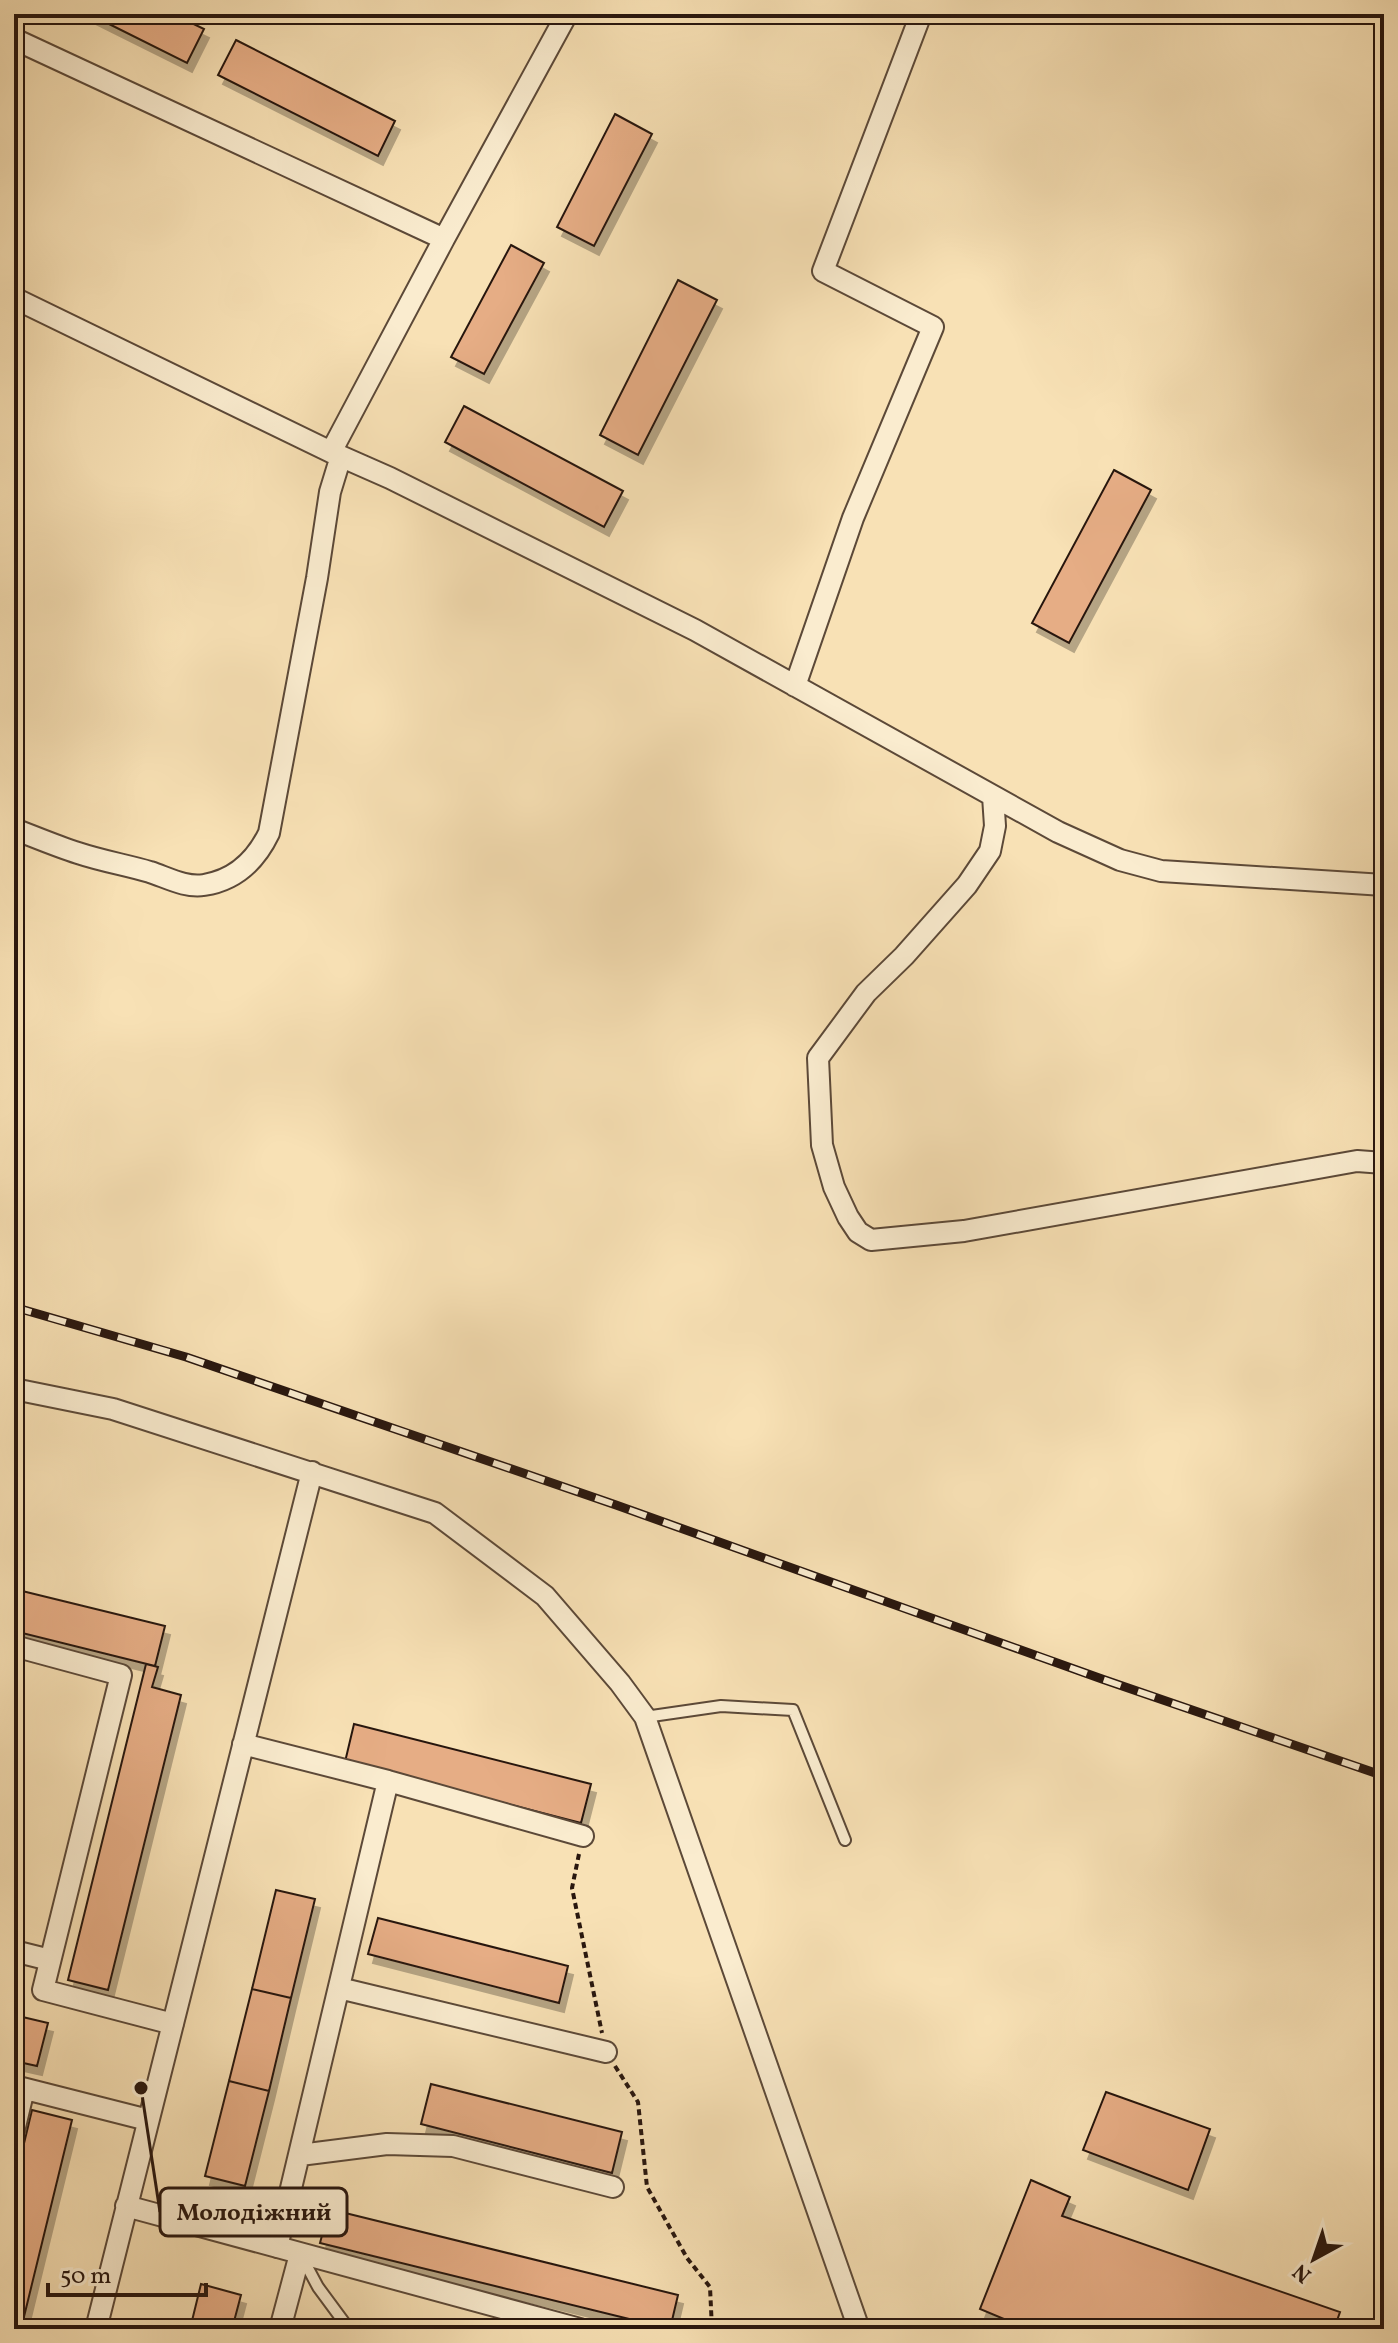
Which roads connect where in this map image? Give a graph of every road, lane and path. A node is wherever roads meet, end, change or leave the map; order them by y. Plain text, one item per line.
1 (567, 14) edge
2 (921, 14) edge
3 (14, 39) edge
4 (444, 239) junction
5 (14, 298) edge
6 (336, 454) junction
7 (795, 686) junction
8 (993, 796) junction
9 (14, 829) edge
10 (1384, 885) edge
11 (1384, 1163) edge
12 (14, 1389) edge
13 (312, 1472) junction
14 (14, 1646) edge
15 (645, 1717) junction
16 (243, 1744) junction
17 (388, 1781) junction
18 (583, 1836) joint
19 (845, 1840) dead end
20 (14, 1951) edge
21 (50, 1960) junction
22 (339, 1988) junction
23 (173, 2024) junction
24 (606, 2052) junction
25 (19, 2087) edge
26 (148, 2120) junction
27 (14, 2131) edge
28 (300, 2155) junction
29 (613, 2187) dead end
30 (126, 2206) junction
31 (277, 2247) junction
32 (300, 2254) junction
33 (96, 2329) edge
34 (280, 2329) edge
35 (349, 2329) edge
36 (580, 2329) edge
37 (712, 2329) edge
38 (859, 2329) edge

1 - 4 street
2 - 7 street
3 - 4 street
4 - 6 street
5 - 6 street
6 - 7 street
6 - 9 street
7 - 8 street
8 - 10 street
8 - 11 street
12 - 13 street
13 - 15 street
13 - 16 street
14 - 21 street
15 - 19 lane
15 - 38 street
16 - 17 street
16 - 23 street
17 - 18 street
17 - 22 street
18 - 24 path
20 - 21 street
21 - 23 street
22 - 24 street
22 - 28 street
23 - 26 street
24 - 37 path
25 - 26 street
25 - 27 street
26 - 30 street
28 - 29 street
28 - 31 street
30 - 31 street
30 - 33 street
31 - 32 street
32 - 34 street
32 - 35 lane
32 - 36 street

